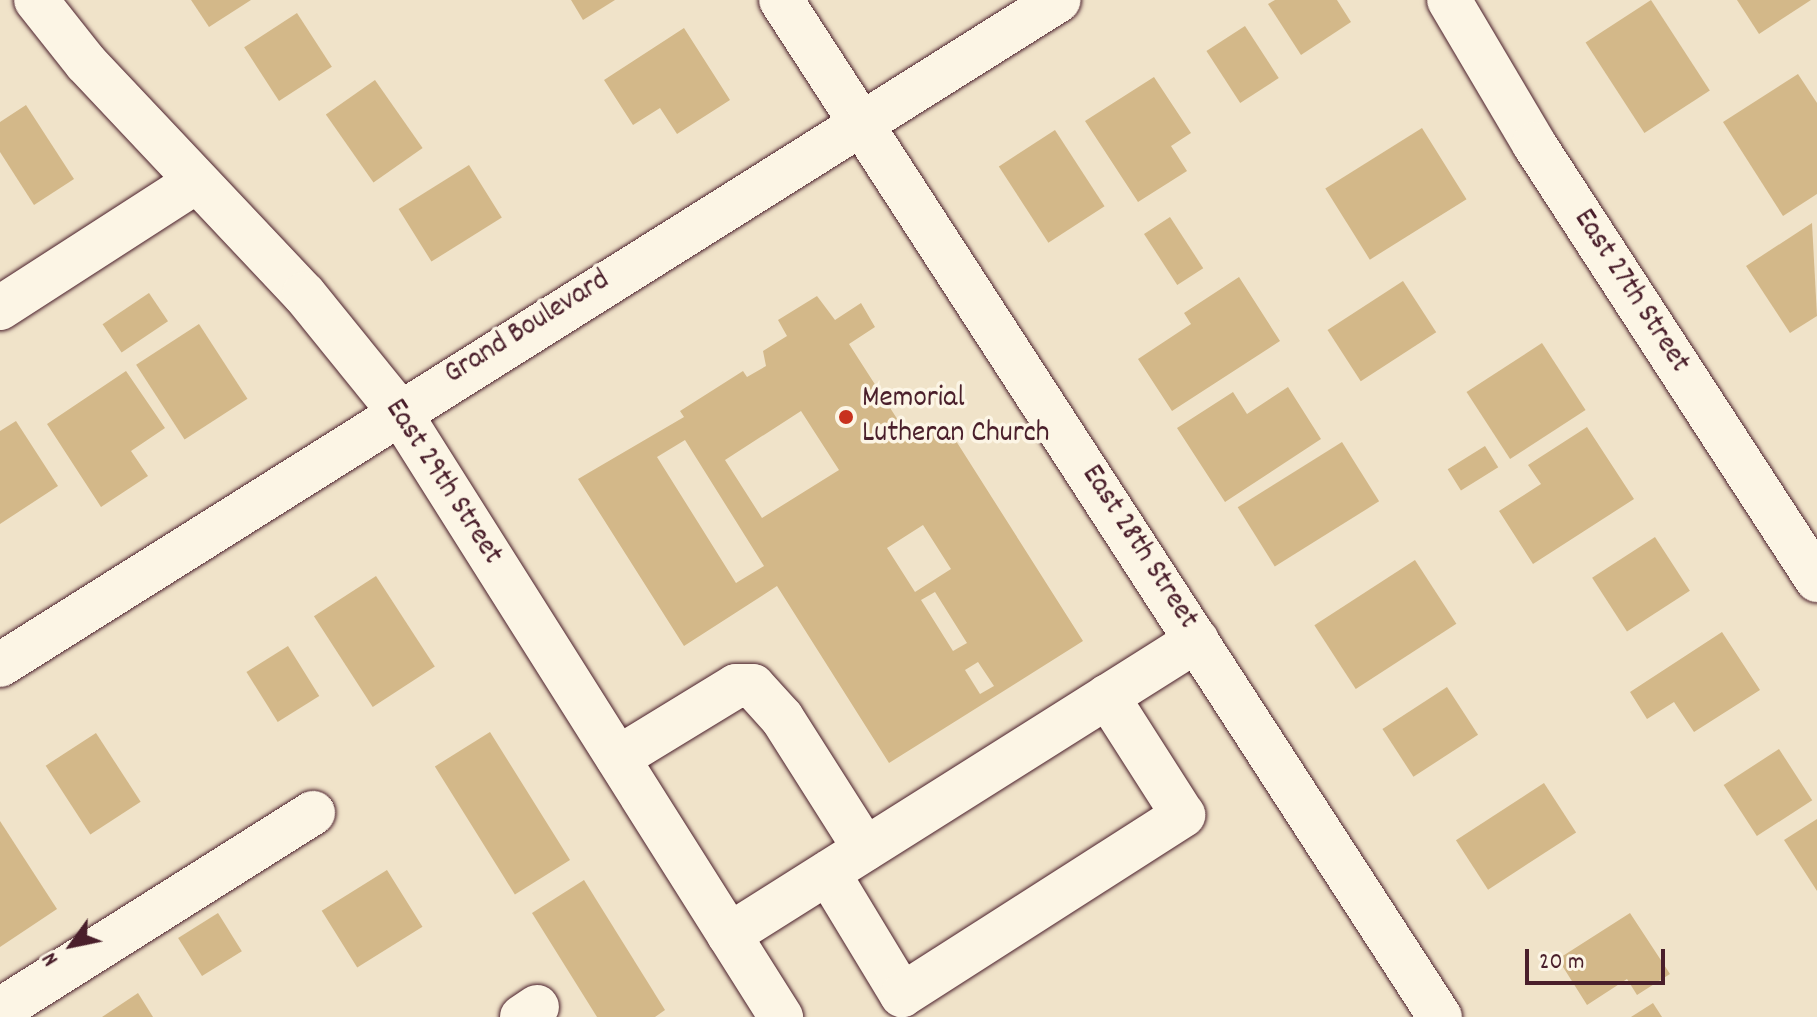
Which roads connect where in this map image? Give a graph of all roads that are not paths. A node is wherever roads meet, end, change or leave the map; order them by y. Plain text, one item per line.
1 (36, 0) edge
2 (781, 0) edge
3 (1059, 0) edge
4 (1449, 0) edge
5 (862, 122) junction
6 (197, 181) junction
7 (0, 308) edge
8 (398, 410) junction
9 (1817, 580) edge
10 (1197, 640) junction
11 (0, 665) edge
12 (1107, 696) junction
13 (618, 758) junction
14 (313, 813) dead end
15 (865, 849) junction
16 (828, 873) junction
17 (729, 935) junction
18 (0, 1010) edge
19 (781, 1017) edge
20 (1440, 1017) edge

1 - 6 street, East 29th Street
2 - 5 street, East 28th Street
3 - 5 street, Grand Boulevard
4 - 9 street, East 27th Street
5 - 8 street, Grand Boulevard
5 - 10 street, East 28th Street
6 - 7 street
6 - 8 street, East 29th Street
8 - 11 street, Grand Boulevard
8 - 13 street, East 29th Street
10 - 12 street
10 - 20 street, East 28th Street
12 - 15 street
12 - 16 street
13 - 15 street
13 - 17 street, East 29th Street
14 - 18 street
15 - 16 street
16 - 17 street
17 - 19 street, East 29th Street

